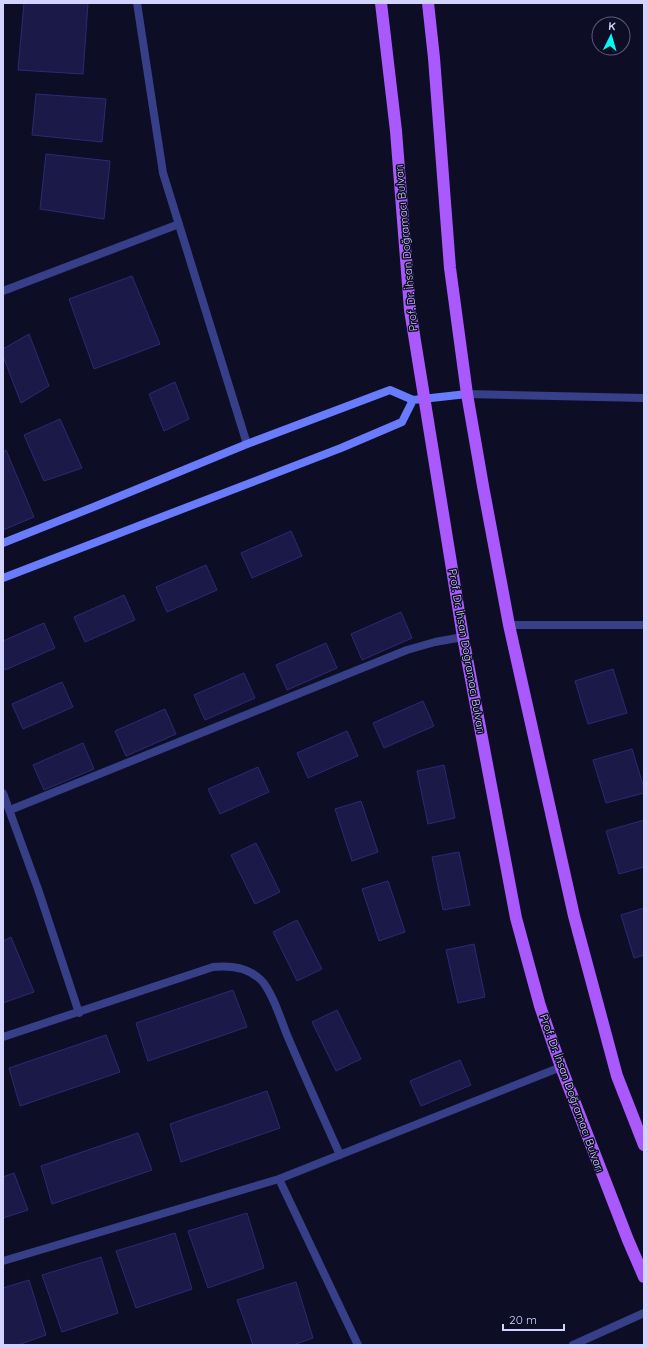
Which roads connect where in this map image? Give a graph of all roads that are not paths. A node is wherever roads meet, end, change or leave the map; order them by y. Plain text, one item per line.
1 (137, 3) edge
2 (381, 3) edge
3 (428, 3) edge
4 (179, 224) junction
5 (3, 292) edge
6 (467, 394) junction
7 (644, 398) edge
8 (418, 399) junction
9 (247, 444) junction
10 (3, 542) edge
11 (3, 578) edge
12 (509, 625) junction
13 (644, 625) edge
14 (463, 637) junction
15 (3, 793) edge
16 (10, 810) junction
17 (79, 1013) junction
18 (3, 1037) edge
19 (561, 1067) junction
20 (644, 1145) edge
21 (340, 1155) junction
22 (279, 1179) junction
23 (3, 1261) edge
24 (644, 1278) edge
25 (644, 1313) edge
26 (358, 1345) edge
27 (573, 1345) edge

1 - 4 street
2 - 8 main road, Prof. Dr. İhsan Doğramacı Bulvarı
3 - 6 main road
4 - 5 street
4 - 9 street
6 - 7 street
6 - 8 street
6 - 12 main road
8 - 9 street
8 - 11 street
8 - 14 main road, Prof. Dr. İhsan Doğramacı Bulvarı
9 - 10 street
12 - 13 street
12 - 20 main road
14 - 16 street
14 - 19 main road, Prof. Dr. İhsan Doğramacı Bulvarı
15 - 16 street
16 - 17 street
17 - 18 street
17 - 21 street
19 - 21 street
19 - 24 main road, Prof. Dr. İhsan Doğramacı Bulvarı
21 - 22 street
22 - 23 street
22 - 26 street
25 - 27 street

